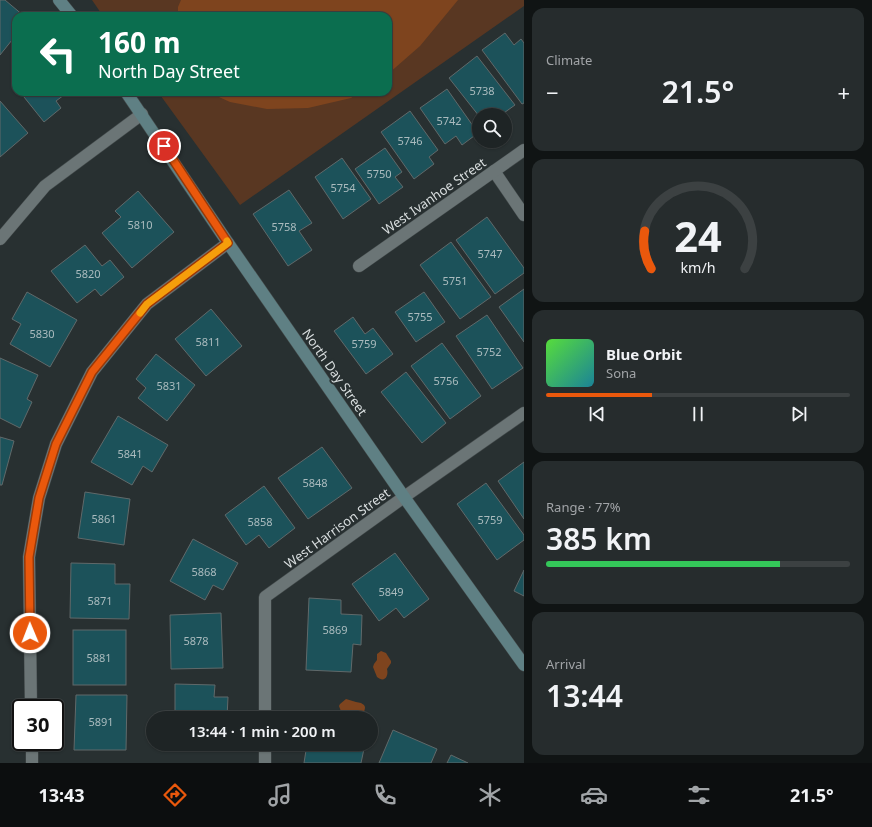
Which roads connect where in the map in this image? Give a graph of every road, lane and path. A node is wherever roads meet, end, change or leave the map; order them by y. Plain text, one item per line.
1 (59, 0) edge
2 (69, 12) edge
3 (129, 96) edge
4 (142, 114) junction
5 (524, 150) edge
6 (494, 171) junction
7 (524, 215) edge
8 (0, 239) edge
9 (228, 243) junction
10 (359, 266) dead end
11 (524, 413) edge
12 (404, 496) junction
13 (524, 665) edge
14 (31, 699) edge
15 (265, 711) edge
16 (32, 751) edge
17 (265, 751) edge
18 (32, 763) edge
19 (266, 763) edge

1 - 2 street
3 - 4 street, North Day Street
4 - 8 street
4 - 9 street, North Day Street
5 - 6 street, West Ivanhoe Street
6 - 7 street
6 - 10 street, West Ivanhoe Street
9 - 12 street, North Day Street
9 - 14 street
11 - 12 street, West Harrison Street
12 - 13 street, North Day Street
12 - 15 street, West Harrison Street
16 - 18 street
17 - 19 street

